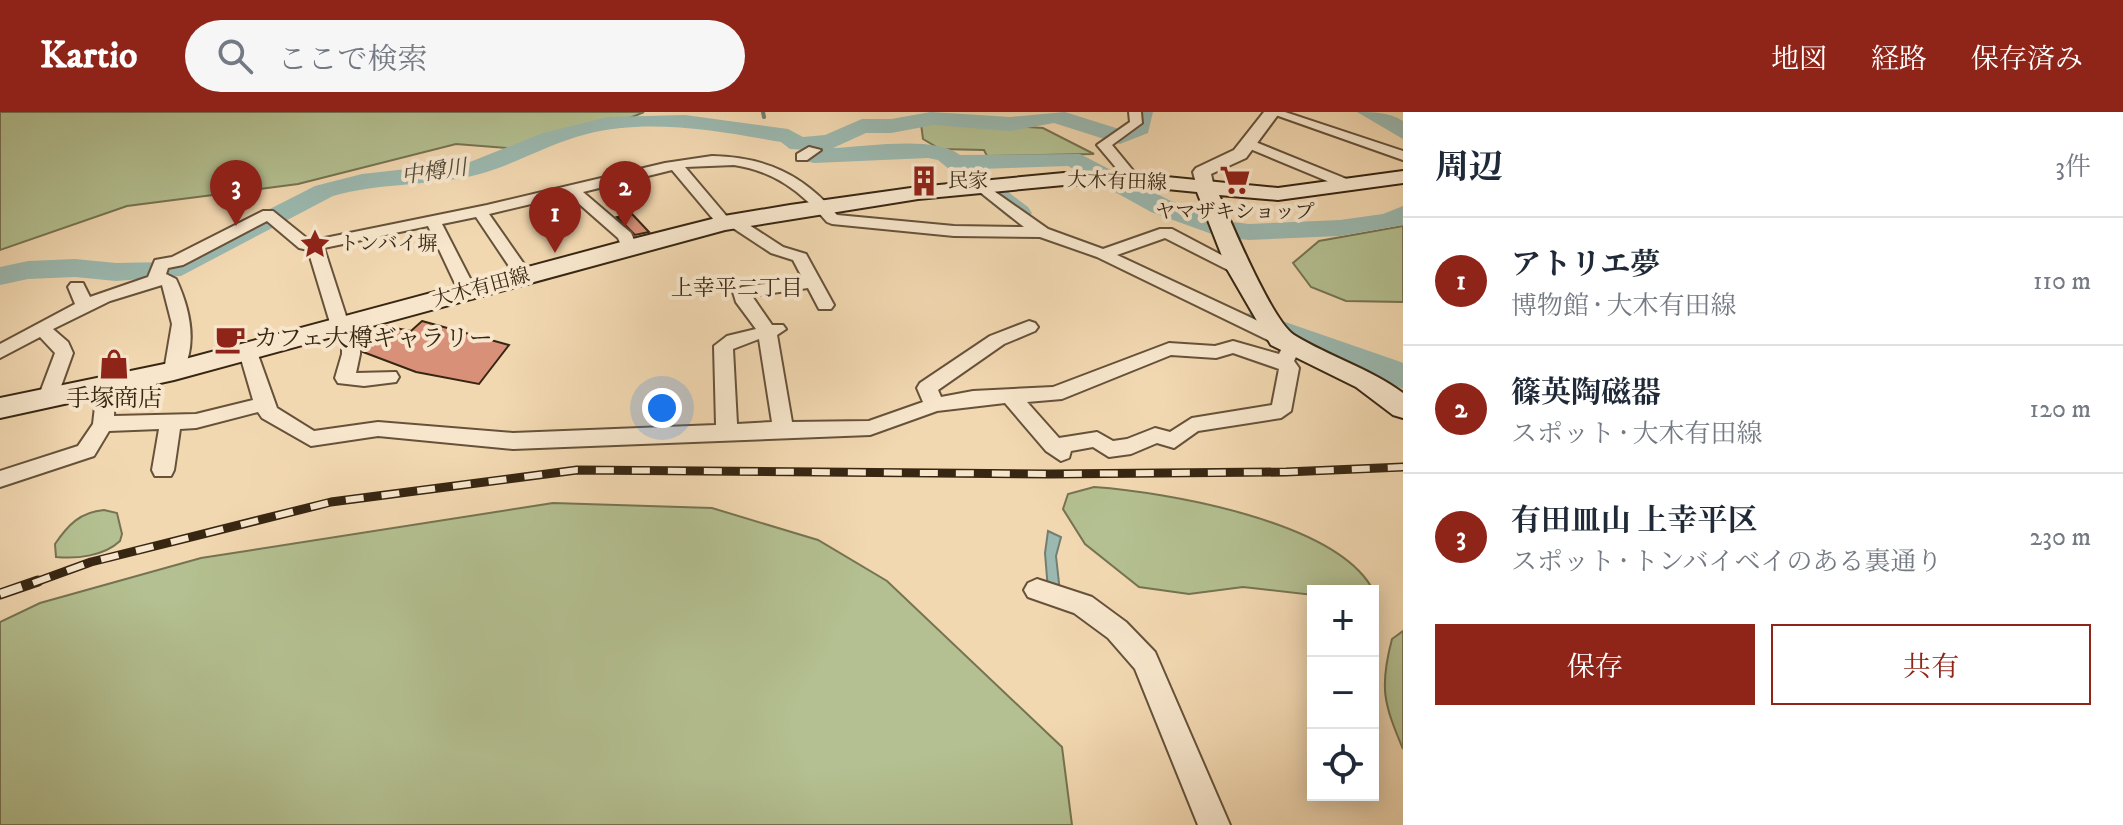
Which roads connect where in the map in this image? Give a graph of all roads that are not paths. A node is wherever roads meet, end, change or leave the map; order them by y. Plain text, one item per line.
1 (1135, 112) edge
2 (1272, 112) edge
3 (1248, 143) junction
4 (1403, 156) edge
5 (676, 165) junction
6 (1128, 173) dead end
7 (1403, 177) edge
8 (1349, 185) junction
9 (981, 186) junction
10 (1205, 187) junction
11 (572, 190) junction
12 (823, 207) junction
13 (480, 212) junction
14 (432, 219) junction
15 (730, 222) junction
16 (1042, 232) junction
17 (315, 245) junction
18 (629, 247) junction
19 (1107, 252) junction
20 (1238, 268) junction
21 (157, 275) junction
22 (525, 277) junction
23 (815, 282) junction
24 (77, 287) dead end
25 (468, 292) junction
26 (825, 305) dead end
27 (85, 307) junction
28 (346, 324) junction
29 (1029, 327) dead end
30 (41, 328) junction
31 (772, 330) junction
32 (1286, 348) junction
33 (0, 352) edge
34 (248, 352) junction
35 (174, 371) junction
36 (389, 377) dead end
37 (105, 386) junction
38 (1011, 397) junction
39 (48, 398) junction
40 (264, 404) junction
41 (934, 405) junction
42 (0, 408) edge
43 (1403, 408) edge
44 (170, 423) junction
45 (103, 424) junction
46 (783, 429) junction
47 (727, 432) junction
48 (163, 470) dead end
49 (0, 479) edge
50 (1037, 590) dead end
51 (1214, 825) edge

1 - 6 street
2 - 3 street
2 - 4 street
3 - 8 street
3 - 10 street
5 - 11 street
5 - 12 street
5 - 15 street
7 - 8 main road, 大木有田線
8 - 10 main road, 大木有田線
9 - 10 main road, 大木有田線
9 - 12 main road, 大木有田線
9 - 16 street
10 - 20 main road
11 - 13 street
11 - 18 street
12 - 15 main road, 大木有田線
12 - 16 street
13 - 14 street
13 - 22 street
14 - 17 street
14 - 25 street
15 - 18 main road, 大木有田線
15 - 23 street
16 - 19 street
17 - 21 street
17 - 28 street
18 - 22 main road, 大木有田線
19 - 20 street
19 - 32 street
20 - 32 main road
21 - 27 street
21 - 35 street
22 - 25 main road, 大木有田線
23 - 26 street
23 - 31 street
24 - 27 street
25 - 28 main road, 大木有田線
27 - 30 street
28 - 34 main road, 大木有田線
28 - 36 street
29 - 41 street
30 - 33 street
30 - 39 street
31 - 46 street
31 - 47 street
32 - 38 street
32 - 38 street
32 - 43 main road
34 - 35 main road, 大木有田線
34 - 40 street
35 - 37 main road, 大木有田線
37 - 39 main road, 大木有田線
37 - 45 street
38 - 41 street
39 - 42 main road, 大木有田線
40 - 44 street
40 - 47 street
41 - 46 street
44 - 45 street
44 - 48 street
45 - 49 street
46 - 47 street
50 - 51 street

